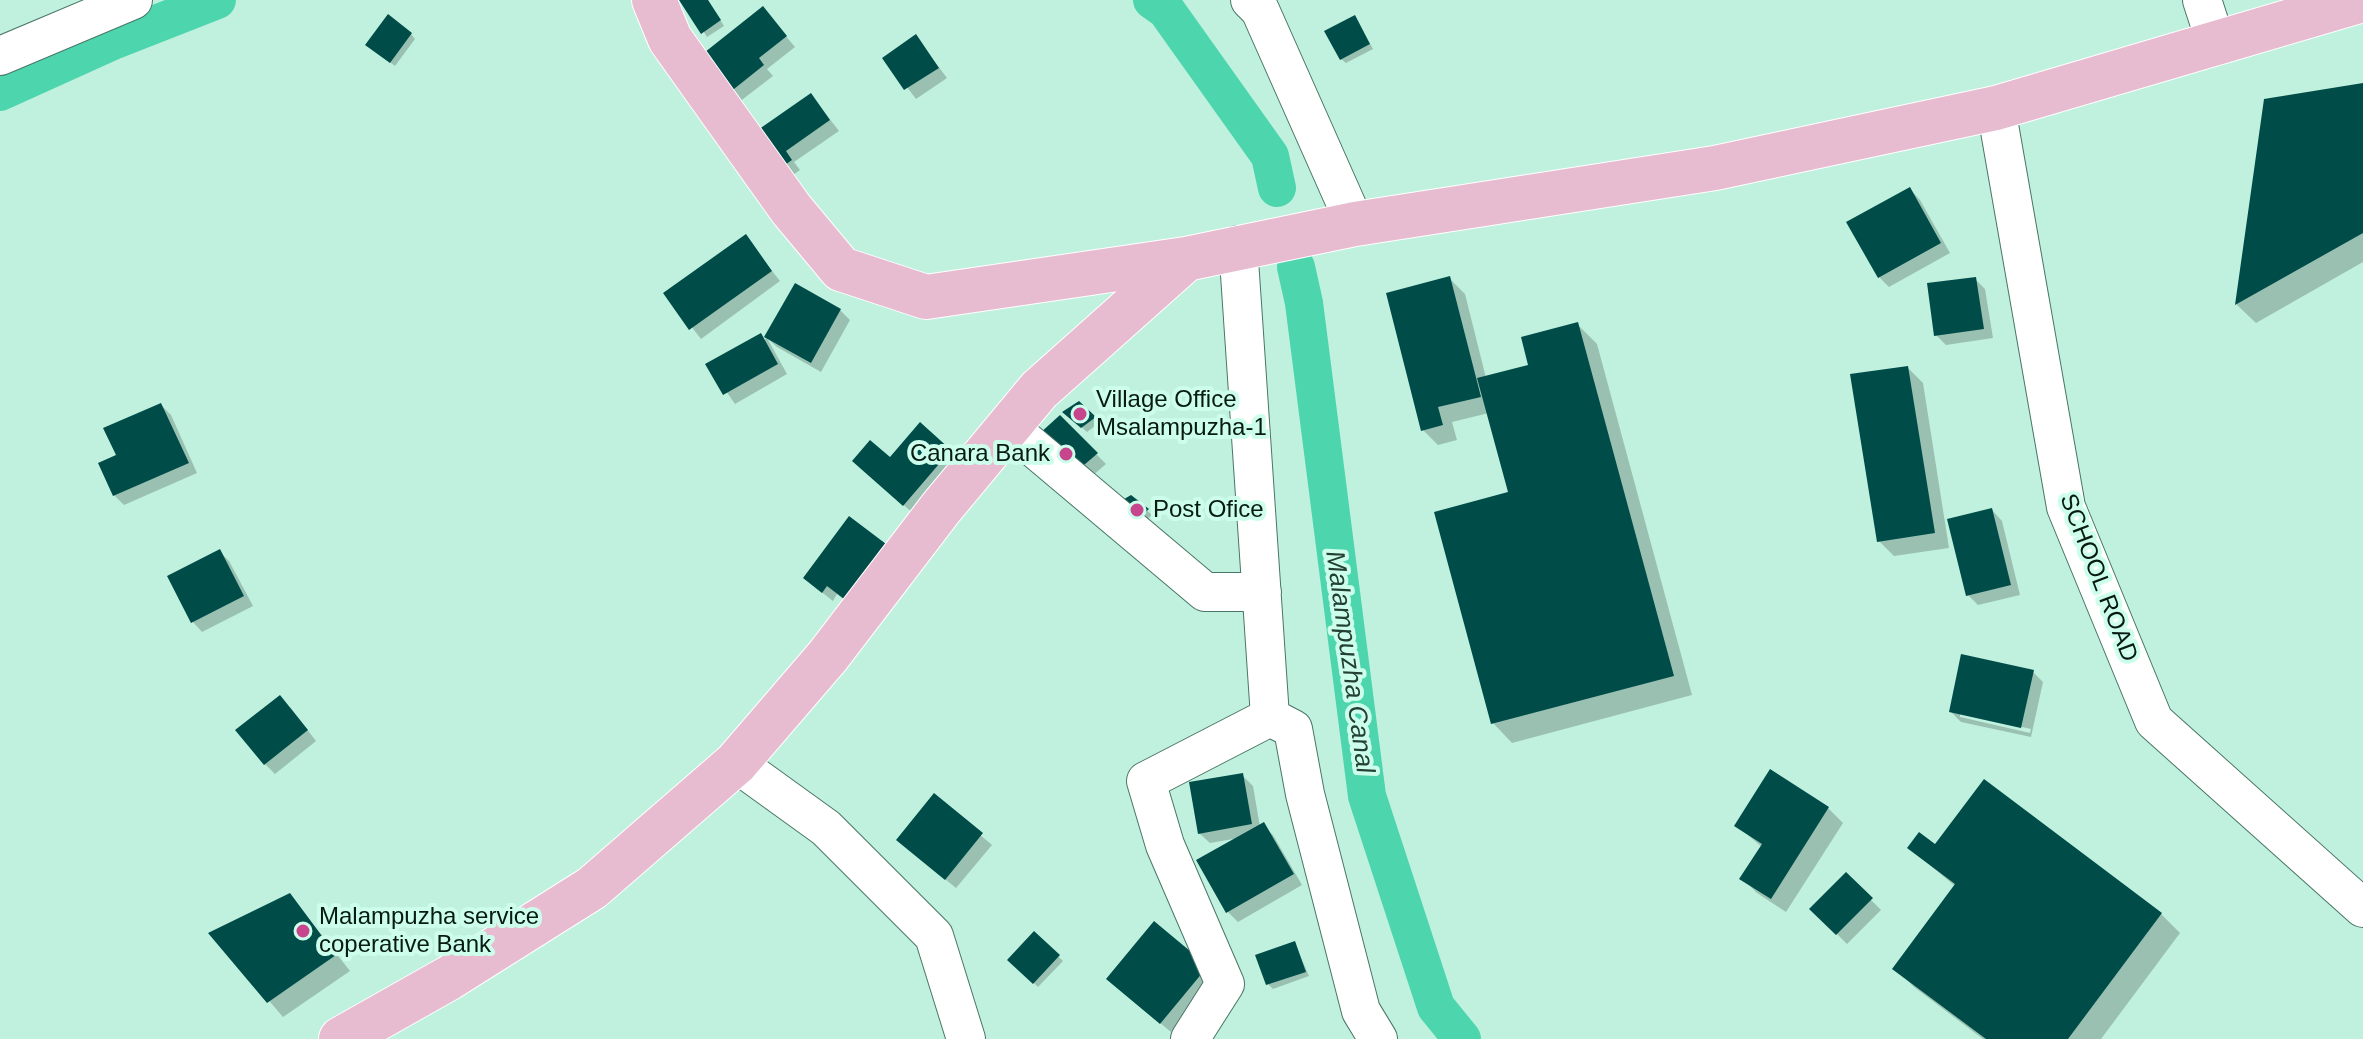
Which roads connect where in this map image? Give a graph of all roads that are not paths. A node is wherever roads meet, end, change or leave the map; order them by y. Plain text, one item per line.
1 (133, 0) edge
2 (654, 0) edge
3 (1250, 0) edge
4 (2202, 0) edge
5 (2362, 0) edge
6 (2216, 43) junction
7 (0, 56) edge
8 (1996, 108) junction
9 (1355, 224) junction
10 (1238, 245) junction
11 (1186, 259) junction
12 (1009, 427) junction
13 (1262, 592) junction
14 (1270, 717) junction
15 (736, 763) junction
16 (2363, 908) edge
17 (341, 1039) edge
18 (966, 1039) edge
19 (1190, 1039) edge
20 (1378, 1039) edge

1 - 7 street
2 - 11 main road
3 - 9 street
4 - 6 street
5 - 6 main road
6 - 8 main road
8 - 9 main road
8 - 16 street, SCHOOL ROAD
9 - 10 main road
10 - 11 main road
10 - 13 street
11 - 12 main road
12 - 13 street
12 - 15 main road
13 - 14 street
14 - 19 street
14 - 20 street
15 - 17 main road
15 - 18 street

